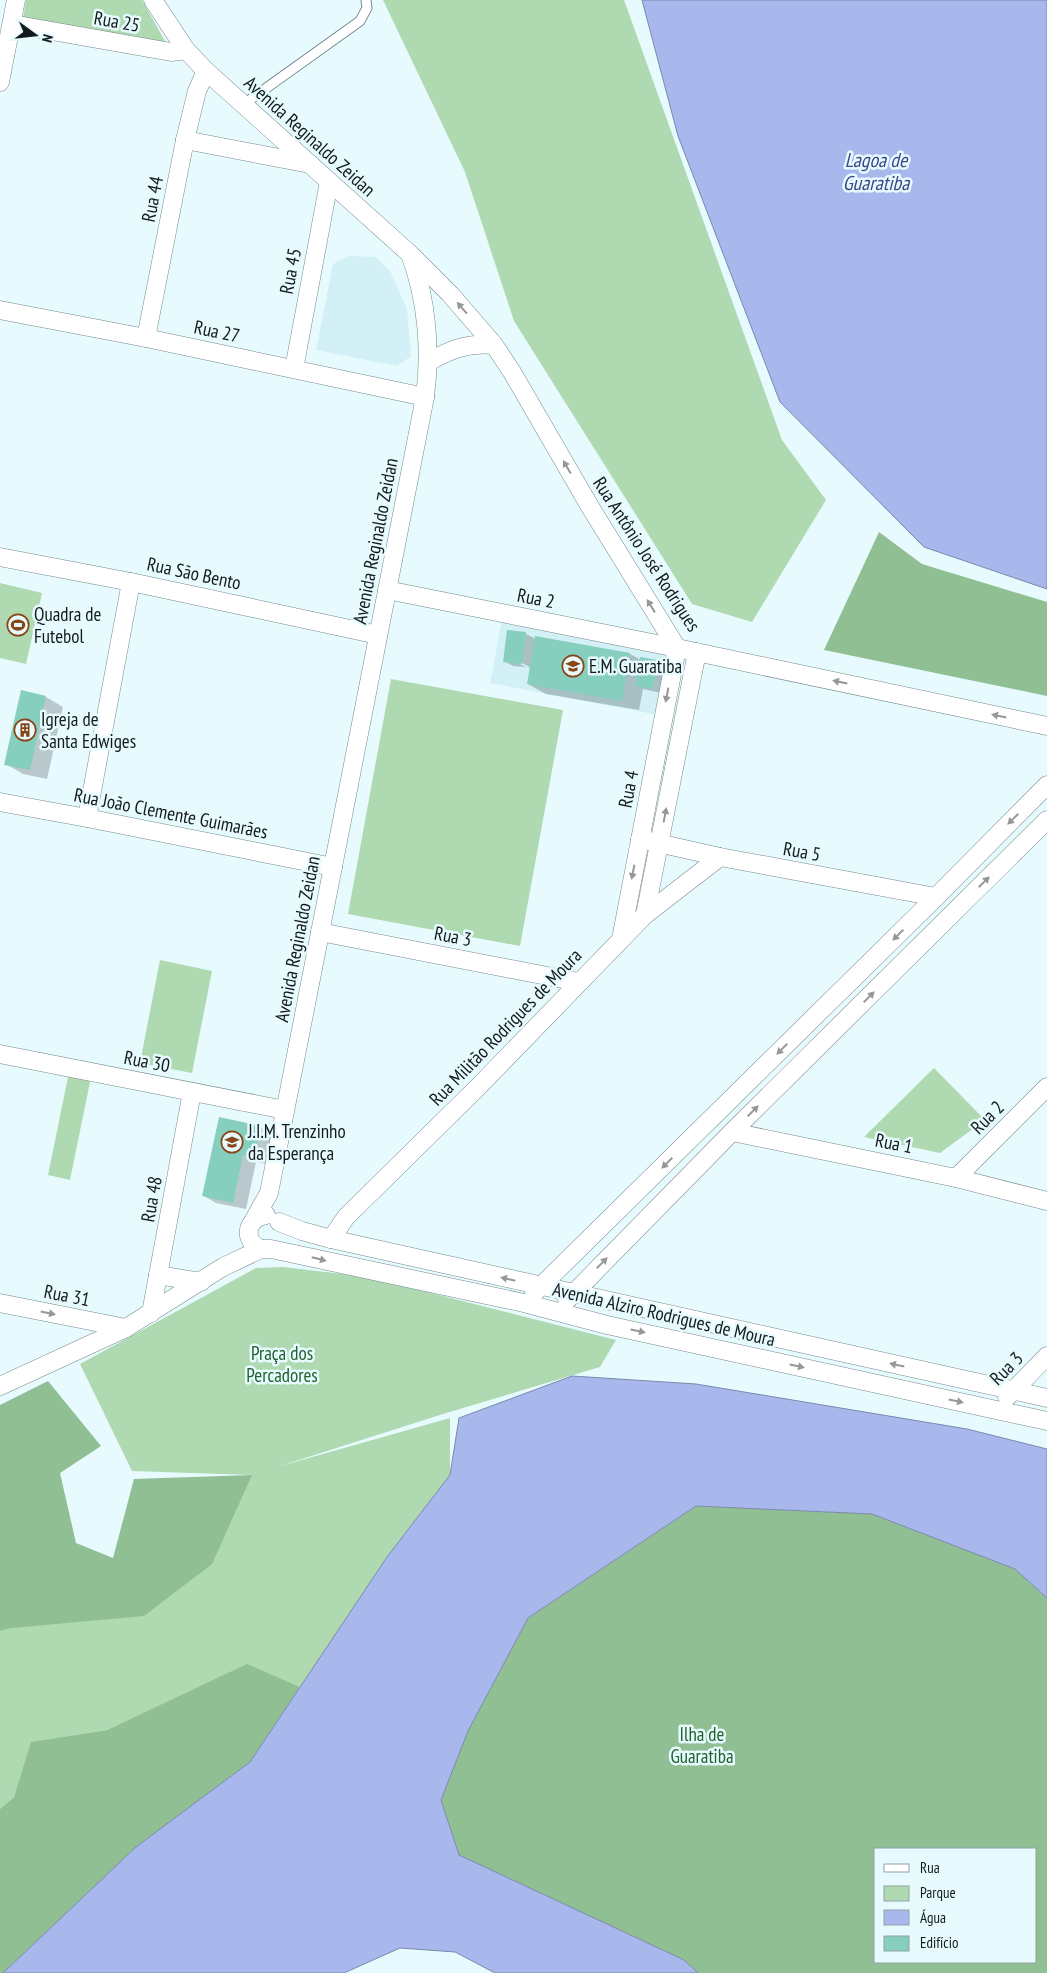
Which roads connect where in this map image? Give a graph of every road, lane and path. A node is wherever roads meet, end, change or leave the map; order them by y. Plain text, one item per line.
1 (16, 0) edge
2 (154, 0) edge
3 (366, 0) edge
4 (12, 24) junction
5 (186, 50) junction
6 (206, 71) junction
7 (0, 82) edge
8 (244, 104) junction
9 (185, 140) junction
10 (310, 164) junction
11 (329, 182) junction
12 (410, 254) junction
13 (0, 310) edge
14 (146, 338) junction
15 (494, 344) junction
16 (428, 362) junction
17 (294, 369) junction
18 (425, 397) junction
19 (0, 557) edge
20 (131, 582) junction
21 (387, 590) junction
22 (378, 634) junction
23 (677, 648) junction
24 (697, 652) junction
25 (1047, 726) edge
26 (1047, 785) edge
27 (0, 802) edge
28 (87, 818) junction
29 (1047, 820) edge
30 (640, 839) junction
31 (660, 844) junction
32 (720, 857) junction
33 (333, 867) junction
34 (936, 897) junction
35 (645, 915) junction
36 (320, 932) junction
37 (621, 939) junction
38 (578, 982) junction
39 (0, 1054) edge
40 (1047, 1088) edge
41 (192, 1092) junction
42 (285, 1110) junction
43 (732, 1132) junction
44 (956, 1178) junction
45 (269, 1193) junction
46 (1047, 1201) edge
47 (278, 1220) junction
48 (252, 1225) junction
49 (339, 1241) junction
50 (266, 1249) junction
51 (343, 1265) junction
52 (223, 1266) junction
53 (158, 1275) junction
54 (201, 1282) junction
55 (541, 1286) junction
56 (573, 1293) junction
57 (0, 1303) edge
58 (524, 1303) junction
59 (619, 1303) junction
60 (557, 1312) junction
61 (152, 1313) junction
62 (607, 1324) junction
63 (126, 1328) junction
64 (1047, 1356) edge
65 (0, 1386) edge
66 (1013, 1390) junction
67 (1047, 1398) edge
68 (995, 1410) junction
69 (1047, 1421) edge

1 - 4 street
2 - 5 street, Avenida Reginaldo Zeidan
3 - 8 lane
4 - 5 street, Rua 25
4 - 7 street
5 - 6 street, Avenida Reginaldo Zeidan
6 - 8 street, Avenida Reginaldo Zeidan
6 - 9 street, Rua 44
8 - 10 street, Avenida Reginaldo Zeidan
9 - 10 street
9 - 14 street, Rua 44
10 - 11 street, Avenida Reginaldo Zeidan
11 - 12 street, Avenida Reginaldo Zeidan
11 - 17 street, Rua 45
15 -> 12 street, Rua Antônio José Rodrigues
12 - 16 street, Avenida Reginaldo Zeidan
13 - 14 street, Rua 27
14 - 17 street, Rua 27
15 - 16 street
23 -> 15 street, Rua Antônio José Rodrigues
16 - 18 street, Avenida Reginaldo Zeidan
17 - 18 street, Rua 27
18 - 21 street, Avenida Reginaldo Zeidan
19 - 20 street, Rua São Bento
20 - 22 street, Rua São Bento
20 - 28 street
21 - 22 street, Avenida Reginaldo Zeidan
21 - 23 street, Rua 2
22 - 33 street, Avenida Reginaldo Zeidan
23 - 24 street, Rua Antônio José Rodrigues
23 -> 30 street, Rua 4
25 -> 24 street, Rua Antônio José Rodrigues
31 -> 24 street
26 -> 34 street
27 - 28 street, Rua João Clemente Guimarães
28 - 33 street, Rua João Clemente Guimarães
43 -> 29 street
30 - 31 street, Rua 5
30 -> 37 street, Rua 4
31 - 32 street, Rua 5
31 - 35 street
32 - 34 street, Rua 5
32 - 35 street, Rua Militão Rodrigues de Moura
33 - 36 street, Avenida Reginaldo Zeidan
34 -> 55 street
35 - 37 street, Rua Militão Rodrigues de Moura
36 - 38 street, Rua 3
36 - 42 street, Avenida Reginaldo Zeidan
37 - 38 street, Rua Militão Rodrigues de Moura
38 - 49 street, Rua Militão Rodrigues de Moura
39 - 41 street, Rua 30
40 - 44 street, Rua 2
41 - 42 street, Rua 30
41 - 53 street, Rua 48
42 - 45 street, Avenida Reginaldo Zeidan
43 - 44 street, Rua 1
56 -> 43 street
44 - 46 street, Rua 1
45 - 47 street, Avenida Reginaldo Zeidan
45 - 48 street, Avenida Reginaldo Zeidan
47 - 48 street
47 - 49 street, Avenida Alziro Rodrigues de Moura
47 - 50 street, Avenida Reginaldo Zeidan
48 - 50 street
48 - 52 street, Avenida Reginaldo Zeidan
49 - 51 street
55 -> 49 street, Avenida Alziro Rodrigues de Moura
50 -> 51 street, Avenida Alziro Rodrigues de Moura
50 - 52 street, Avenida Reginaldo Zeidan
51 - 58 street, Avenida Alziro Rodrigues de Moura
52 - 54 street, Avenida Reginaldo Zeidan
53 - 54 street
53 - 61 street, Rua 48
54 - 61 street, Avenida Reginaldo Zeidan
55 - 56 street, Avenida Alziro Rodrigues de Moura
55 - 58 street
56 - 59 street, Avenida Alziro Rodrigues de Moura
56 - 60 street
57 -> 63 street, Rua 31
58 - 60 street, Avenida Alziro Rodrigues de Moura
59 - 62 street
66 -> 59 street, Avenida Alziro Rodrigues de Moura
60 - 62 street, Avenida Alziro Rodrigues de Moura
61 - 63 street, Avenida Reginaldo Zeidan
62 -> 68 street, Avenida Alziro Rodrigues de Moura
63 - 65 street, Avenida Reginaldo Zeidan
64 - 66 street, Rua 3
66 - 67 street, Avenida Alziro Rodrigues de Moura
66 - 68 street, Rua 3
68 - 69 street, Avenida Alziro Rodrigues de Moura

